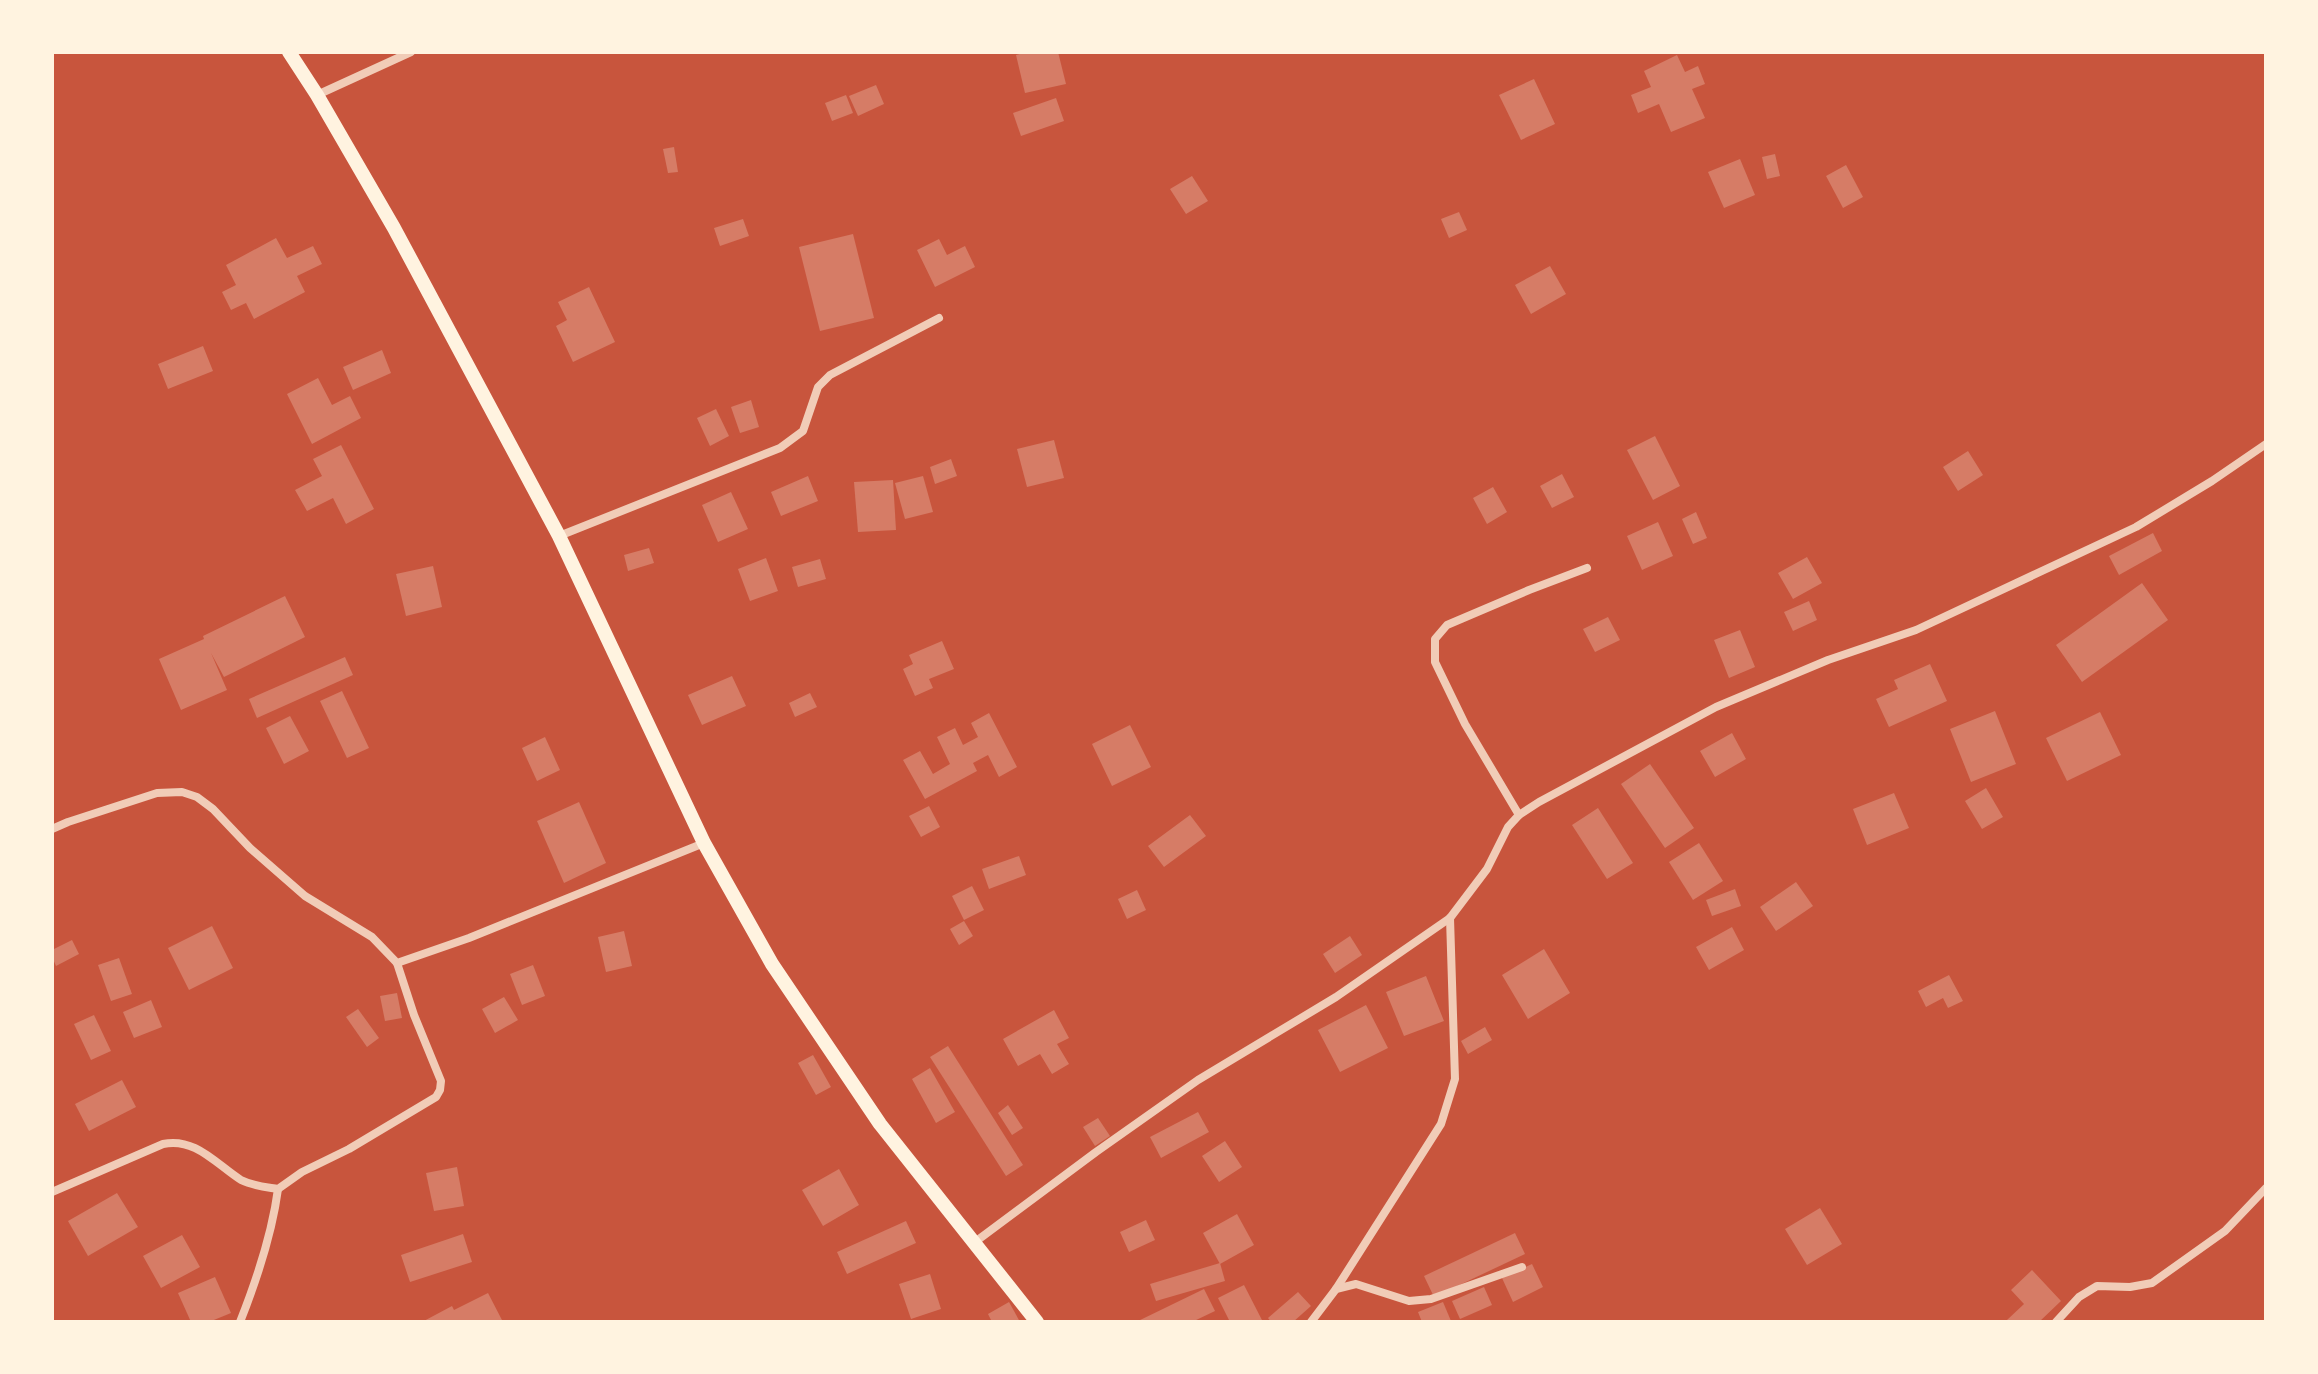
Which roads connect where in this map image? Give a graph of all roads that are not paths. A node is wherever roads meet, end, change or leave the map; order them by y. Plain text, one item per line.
1 (289, 52) edge
2 (411, 52) edge
3 (317, 95) junction
4 (939, 318) dead end
5 (2266, 444) edge
6 (559, 536) junction
7 (1587, 568) dead end
8 (1519, 815) junction
9 (52, 829) edge
10 (704, 843) junction
11 (1450, 918) junction
12 (397, 963) junction
13 (2266, 1188) edge
14 (278, 1189) junction
15 (52, 1192) edge
16 (975, 1242) junction
17 (1522, 1267) dead end
18 (1336, 1289) junction
19 (240, 1322) edge
20 (1037, 1322) edge
21 (1311, 1322) edge
22 (2056, 1322) edge

1 - 3 main road
2 - 3 street
3 - 6 main road
4 - 6 street
5 - 8 street
6 - 10 main road
7 - 8 street
8 - 11 street
9 - 12 street
10 - 12 street
10 - 16 main road
11 - 16 street
11 - 18 street
12 - 14 street
13 - 22 street
14 - 15 street
14 - 19 street
16 - 20 main road
17 - 18 street
18 - 21 street

